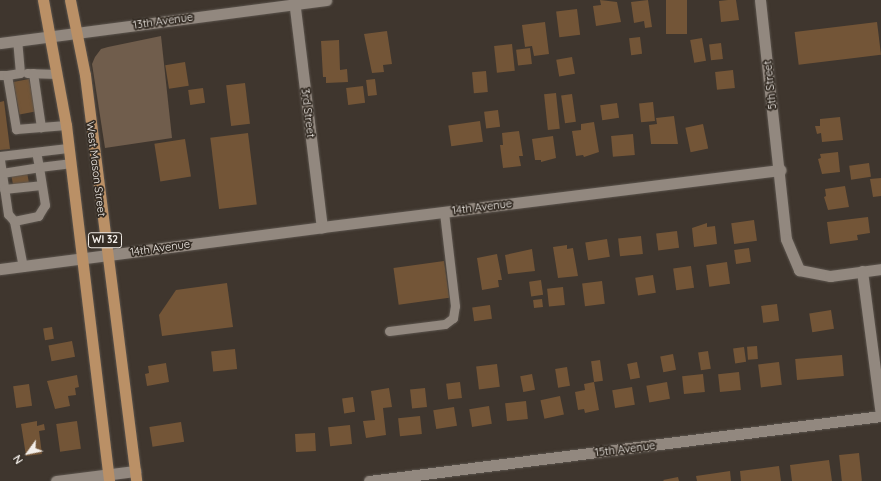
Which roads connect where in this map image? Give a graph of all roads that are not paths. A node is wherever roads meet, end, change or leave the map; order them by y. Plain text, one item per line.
1 (43, 0) edge
2 (70, 0) edge
3 (326, 0) edge
4 (760, 0) edge
5 (294, 2) edge
6 (76, 33) junction
7 (50, 36) junction
8 (17, 40) junction
9 (0, 43) edge
10 (20, 73) junction
11 (33, 73) junction
12 (57, 74) junction
13 (4, 75) edge
14 (66, 126) junction
15 (40, 127) junction
16 (68, 148) junction
17 (36, 152) junction
18 (0, 156) edge
19 (0, 160) edge
20 (70, 163) junction
21 (39, 167) junction
22 (780, 170) junction
23 (2, 173) junction
24 (41, 185) junction
25 (4, 189) junction
26 (444, 212) junction
27 (14, 221) junction
28 (322, 227) junction
29 (107, 256) junction
30 (83, 259) junction
31 (22, 266) junction
32 (0, 269) edge
33 (881, 269) edge
34 (862, 272) junction
35 (389, 331) dead end
36 (881, 416) edge
37 (135, 476) edge
38 (109, 478) edge
39 (56, 481) edge
40 (369, 481) edge

1 - 7 main road, WI 32
2 - 6 main road, West Mason Street / WI 32
3 - 5 street, 13th Avenue
4 - 22 street, 5th Street
5 - 6 street, 13th Avenue
5 - 28 street, 3rd Street
6 - 7 street, 13th Avenue
6 - 29 main road, West Mason Street / WI 32
7 - 8 street, 13th Avenue
7 - 12 main road, WI 32
8 - 9 street, 13th Avenue
8 - 10 lane
10 - 11 lane
10 - 13 lane
11 - 12 lane
11 - 15 lane
12 - 14 main road, WI 32
13 - 15 lane
14 - 15 lane
14 - 16 main road, WI 32
16 - 17 lane
16 - 20 main road, WI 32
17 - 18 lane
17 - 21 lane
19 - 23 lane
20 - 21 lane
20 - 30 main road, WI 32
21 - 23 lane
21 - 24 lane
22 - 26 street, 14th Avenue
22 - 34 street
23 - 25 lane
24 - 25 lane
24 - 27 lane
25 - 27 lane
26 - 28 street, 14th Avenue
26 - 35 lane
27 - 31 lane
28 - 29 street, 14th Avenue
29 - 30 street, 14th Avenue
29 - 37 main road, West Mason Street / WI 32
30 - 31 street, 14th Avenue
30 - 38 main road, WI 32
31 - 32 street, 14th Avenue
33 - 34 street
34 - 36 street
36 - 40 street, 15th Avenue
37 - 38 street
38 - 39 street

